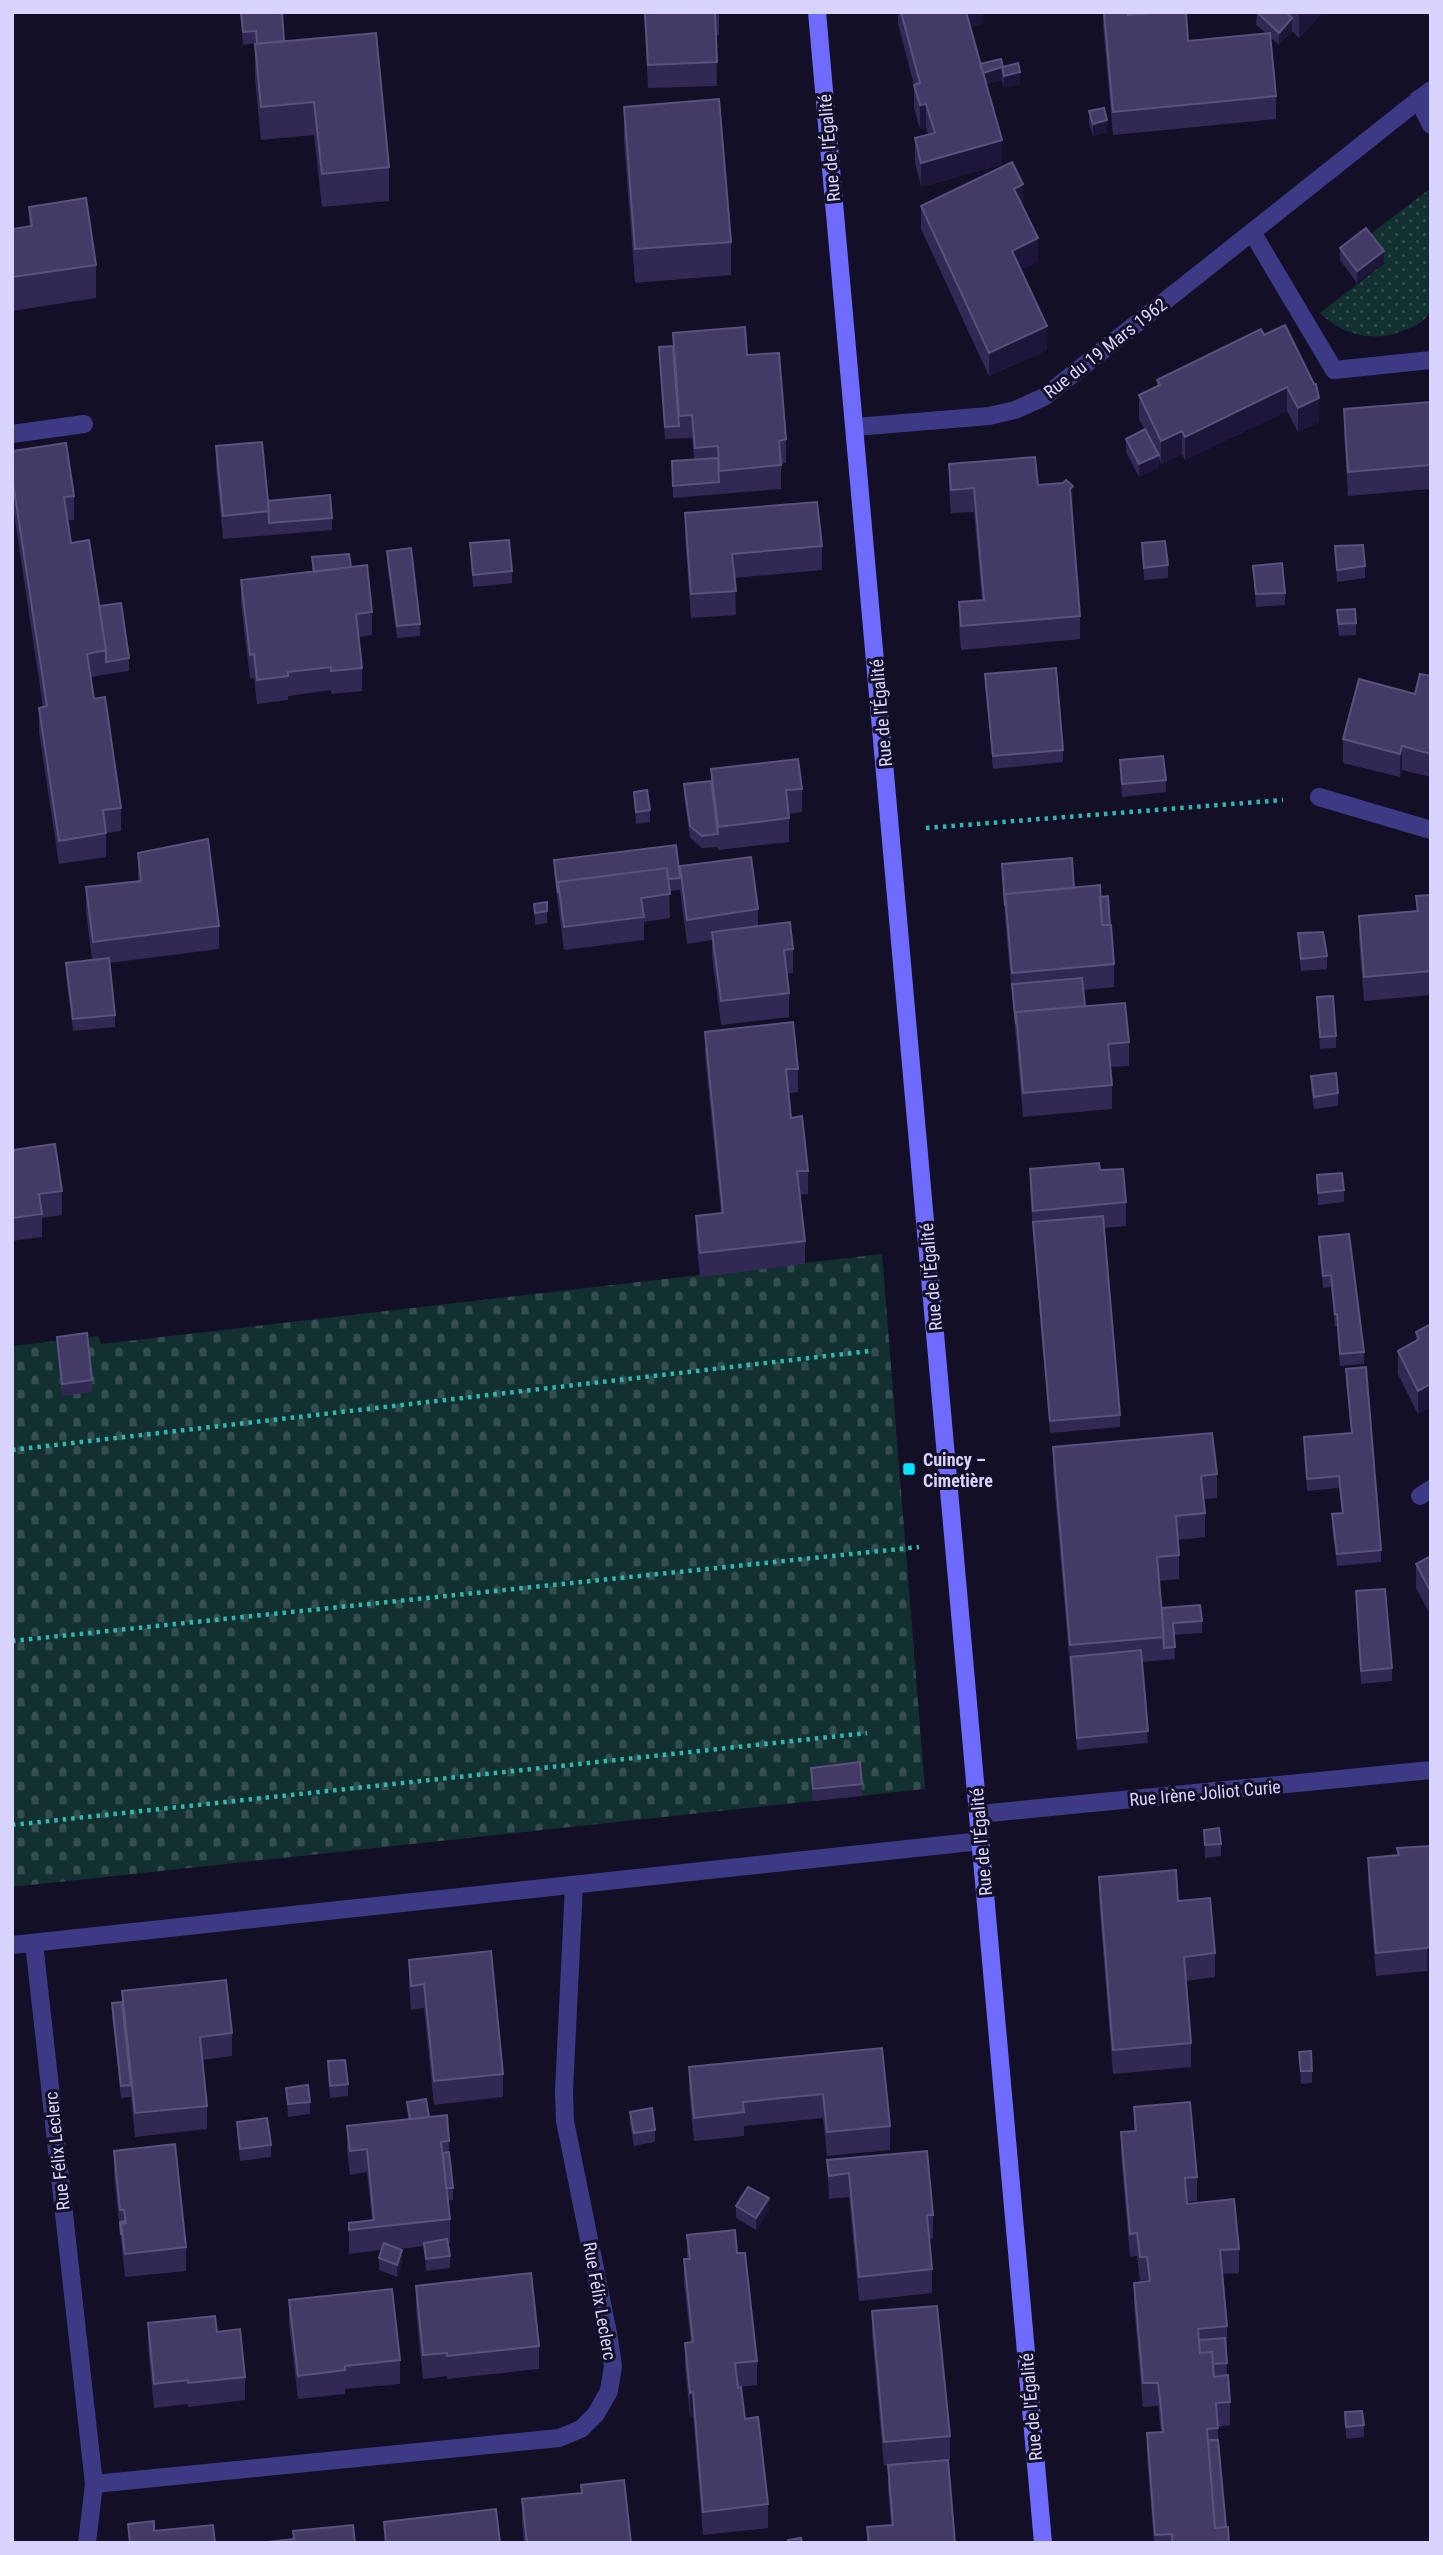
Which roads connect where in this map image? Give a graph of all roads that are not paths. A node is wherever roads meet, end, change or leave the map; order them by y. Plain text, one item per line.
1 (817, 12) edge
2 (1424, 95) edge
3 (1431, 125) edge
4 (1252, 232) junction
5 (1431, 360) edge
6 (84, 424) dead end
7 (855, 427) junction
8 (12, 434) edge
9 (1319, 797) road end
10 (1431, 830) edge
11 (1431, 1770) edge
12 (979, 1814) junction
13 (981, 1841) junction
14 (574, 1885) junction
15 (34, 1943) junction
16 (12, 1945) edge
17 (94, 2484) junction
18 (87, 2543) edge
19 (1043, 2543) edge

1 - 7 street, Rue de l'Égalité
2 - 3 street, Rue du 19 Mars 1962
2 - 4 street, Rue du 19 Mars 1962
4 - 5 street
4 - 7 street, Rue du 19 Mars 1962
6 - 8 street
7 - 12 street, Rue de l'Égalité
9 - 10 street
11 - 12 street, Rue Irène Joliot Curie
12 - 13 street, Rue de l'Égalité
13 - 14 street
13 - 19 street, Rue de l'Égalité
14 - 15 street
14 - 17 street, Rue Félix Leclerc
15 - 16 street
15 - 17 street, Rue Félix Leclerc
17 - 18 street, Rue Félix Leclerc

